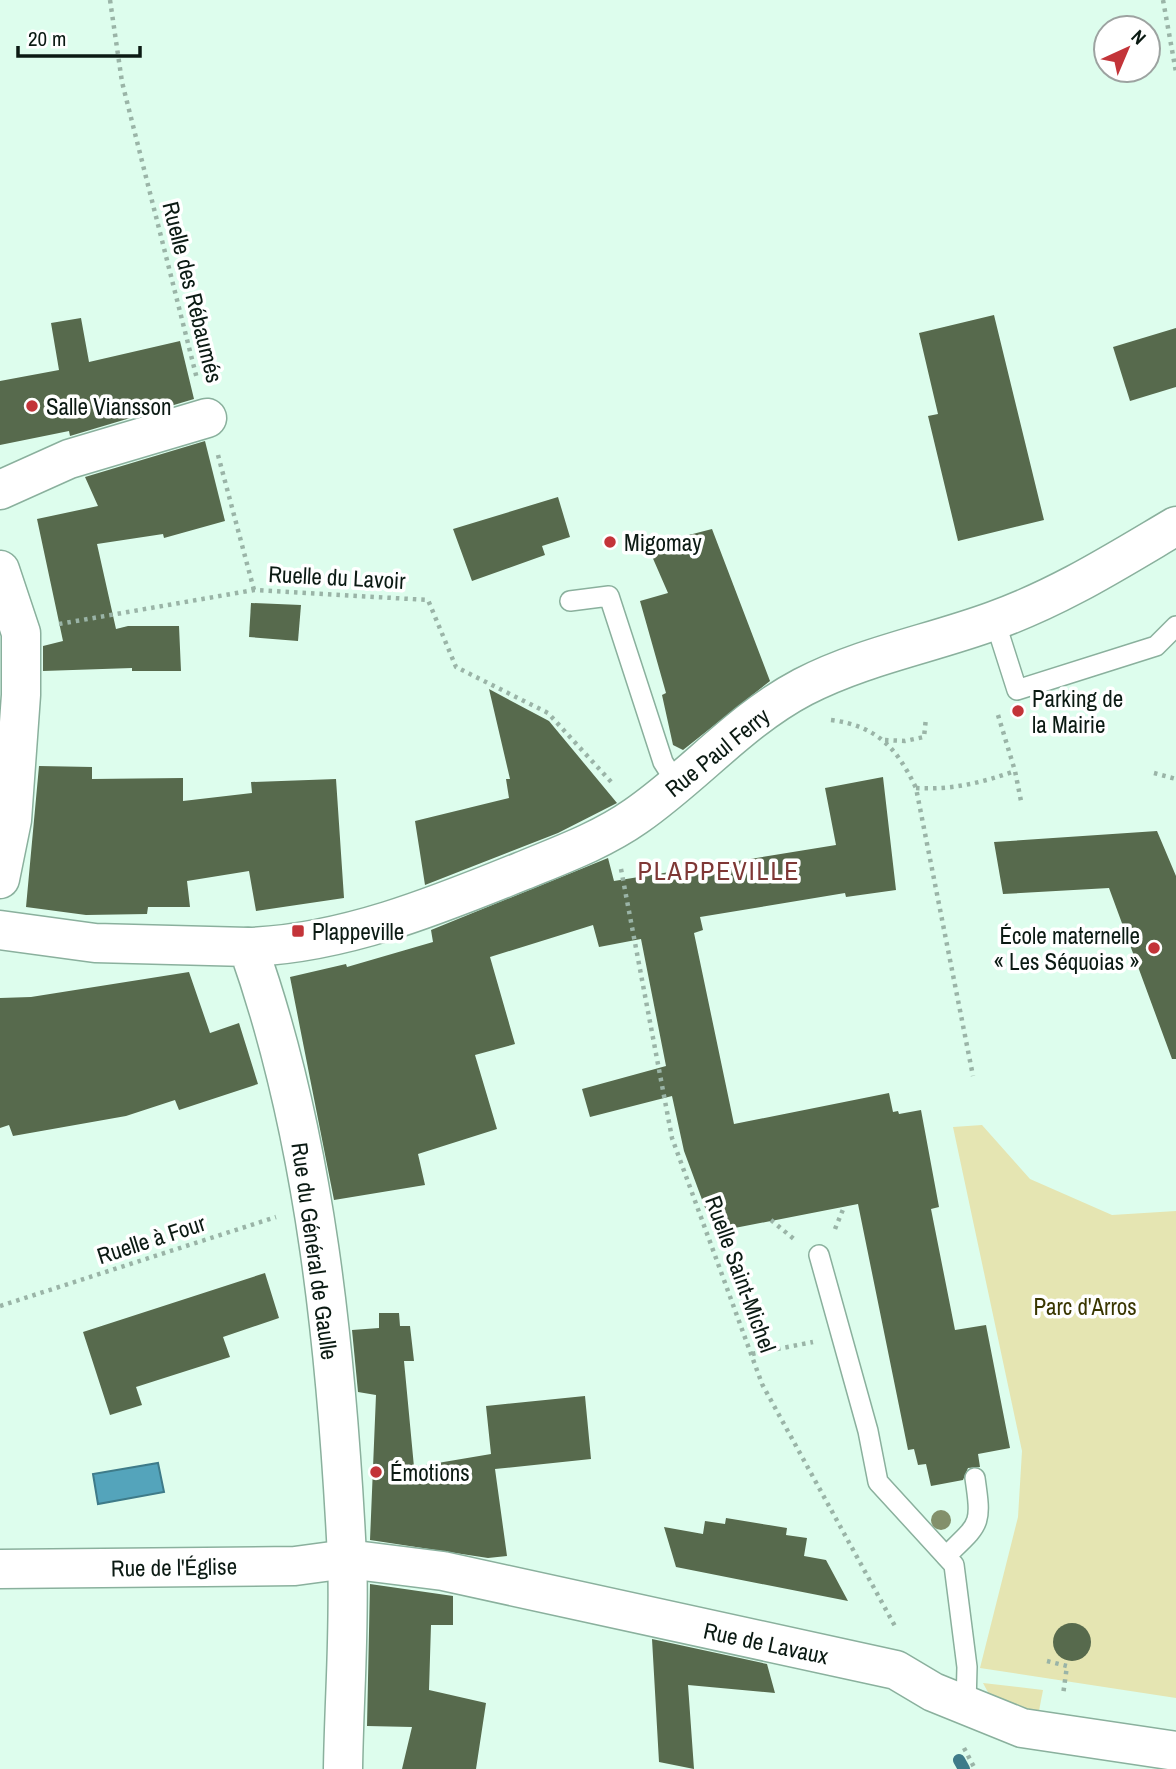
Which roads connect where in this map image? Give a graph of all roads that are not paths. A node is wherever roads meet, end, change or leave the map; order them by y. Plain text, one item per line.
1 (207, 418) road end
2 (0, 490) edge
3 (1176, 526) edge
4 (0, 570) edge
5 (570, 601) dead end
6 (995, 621) junction
7 (1176, 626) edge
8 (677, 784) junction
9 (0, 880) edge
10 (0, 930) edge
11 (248, 947) junction
12 (819, 1255) dead end
13 (975, 1478) dead end
14 (946, 1556) junction
15 (347, 1559) junction
16 (0, 1569) edge
17 (966, 1705) junction
18 (1176, 1751) edge
19 (343, 1769) edge

1 - 2 street
3 - 6 street, Rue Paul Ferry
4 - 9 street
5 - 8 lane
6 - 7 lane
6 - 8 street, Rue Paul Ferry
8 - 11 street, Rue Paul Ferry
10 - 11 street
11 - 15 street, Rue du Général de Gaulle
12 - 14 lane
13 - 14 lane
14 - 17 lane
15 - 16 street, Rue de l'Église
15 - 17 street, Rue de Lavaux
15 - 19 street, Rue du Général de Gaulle
17 - 18 street, Rue de Lavaux

